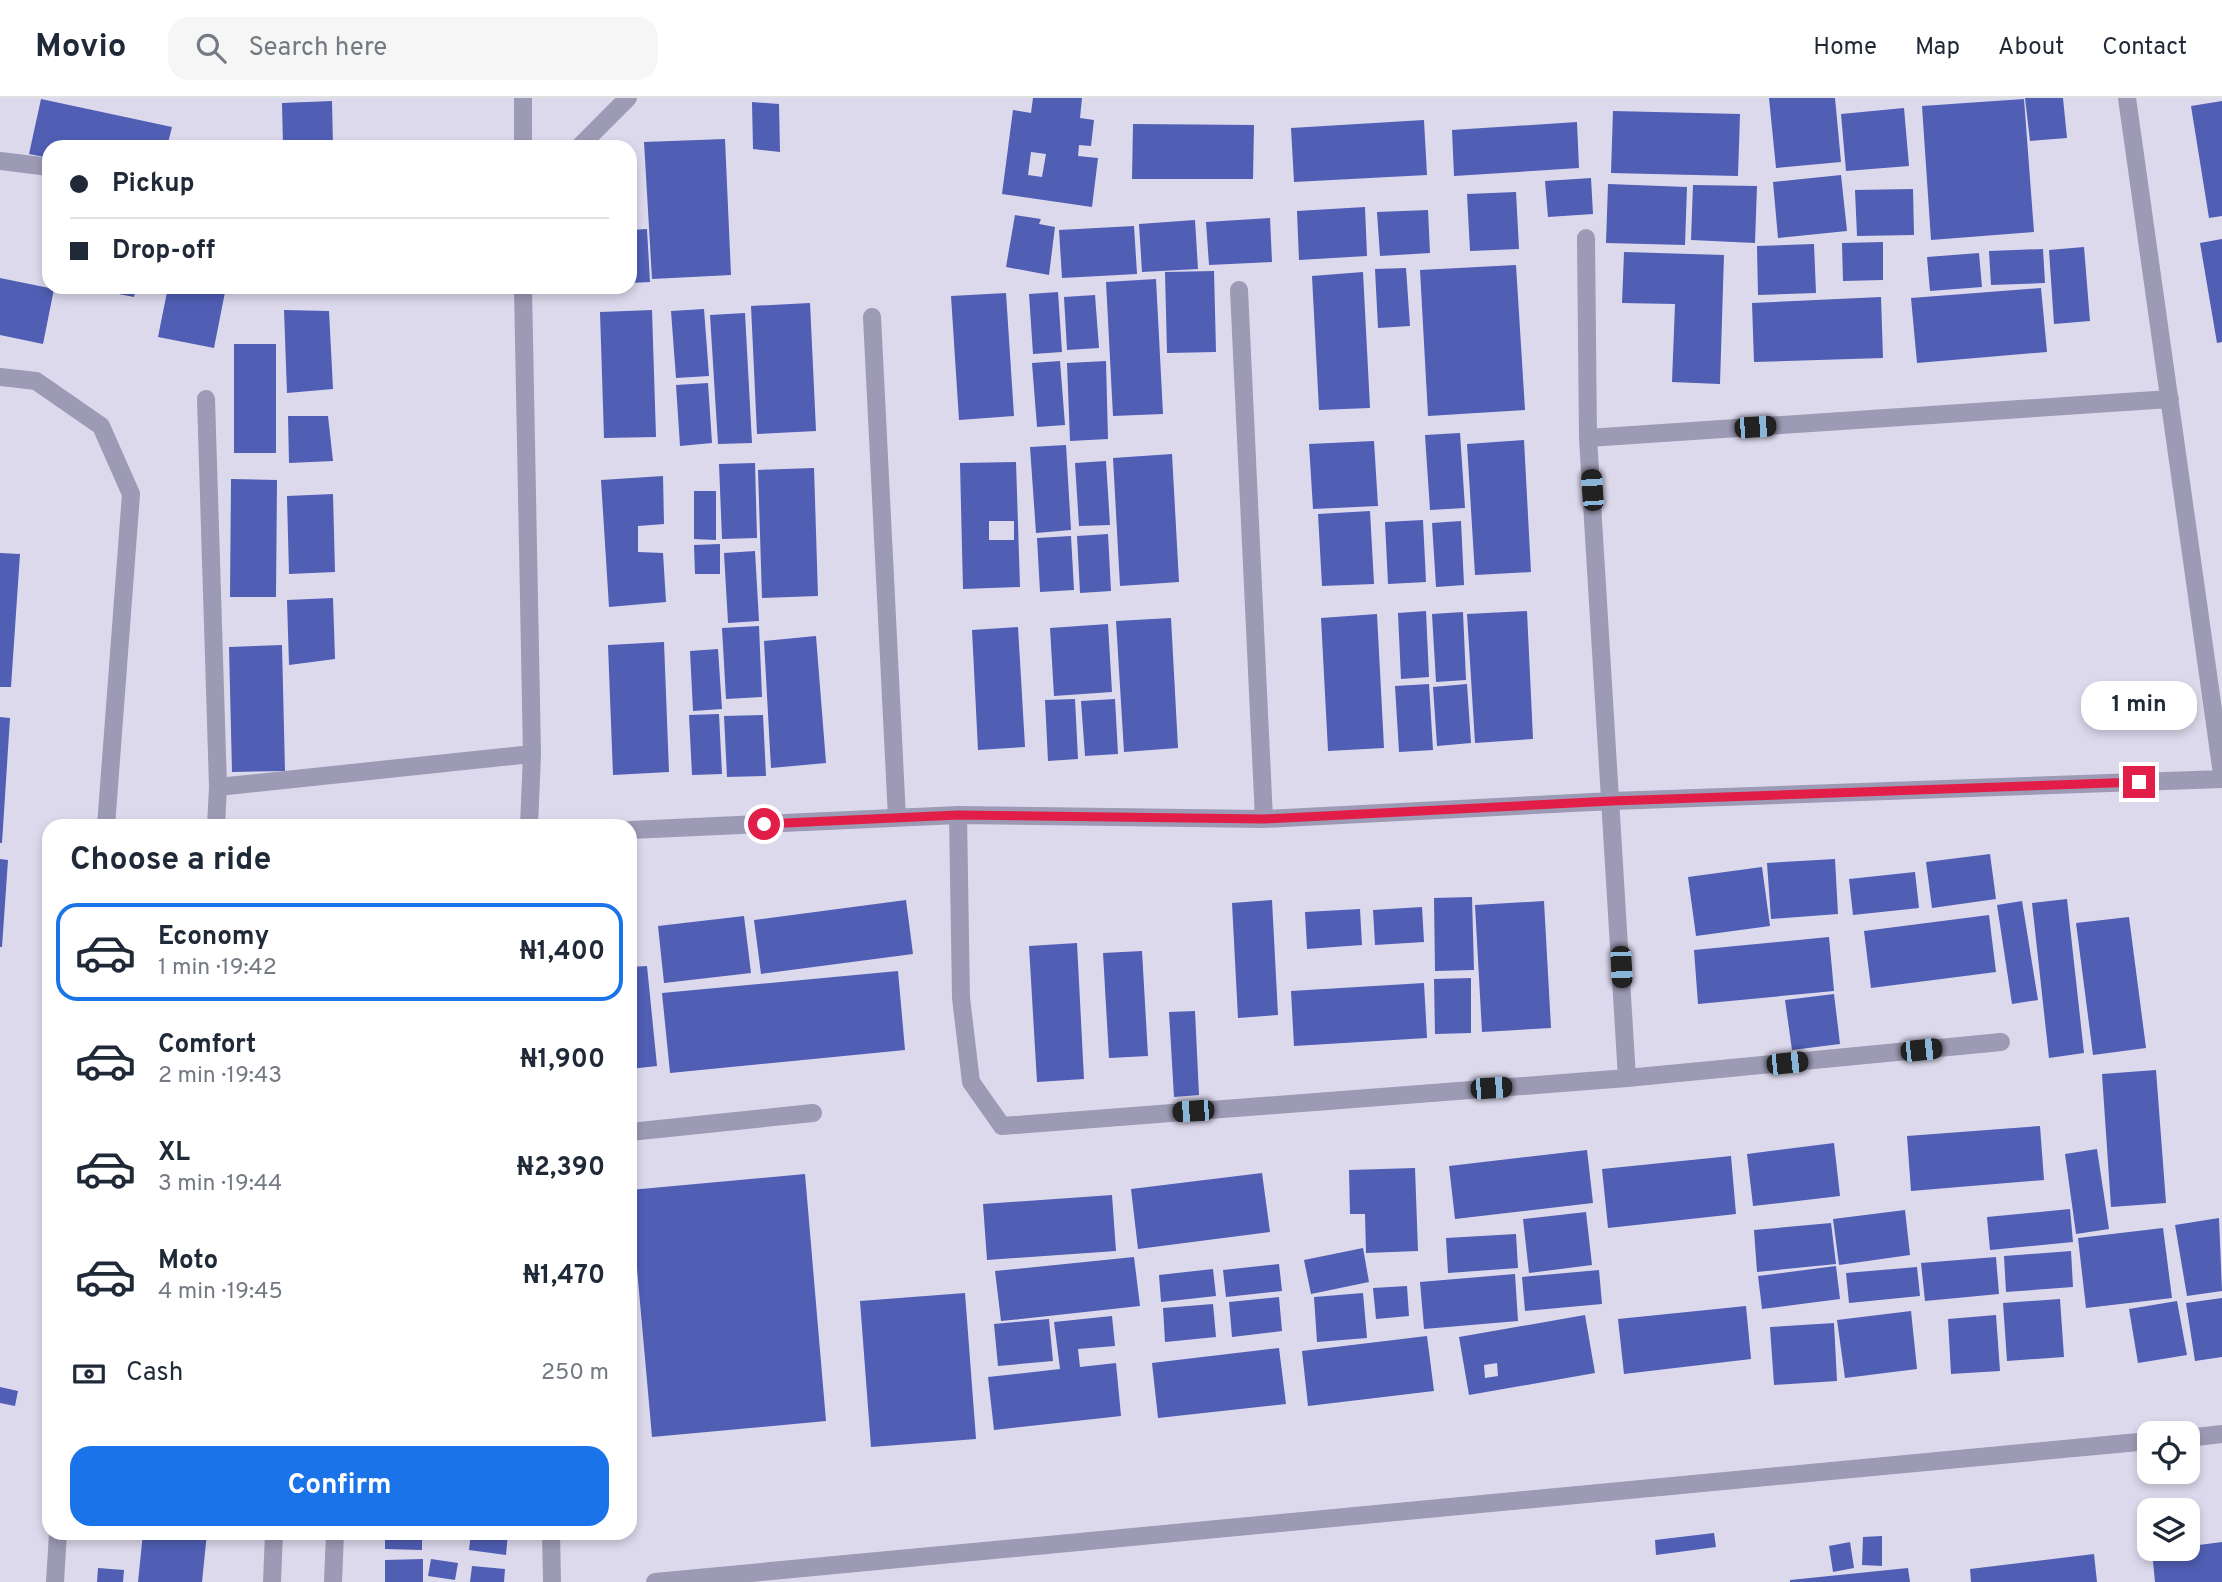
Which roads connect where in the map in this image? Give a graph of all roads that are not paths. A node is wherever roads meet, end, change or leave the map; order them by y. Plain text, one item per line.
1 (523, 98) edge
2 (628, 98) edge
3 (2127, 98) edge
4 (523, 140) edge
5 (586, 140) edge
6 (0, 161) edge
7 (42, 166) edge
8 (1586, 238) dead end
9 (1239, 290) dead end
10 (523, 294) edge
11 (872, 317) dead end
12 (0, 377) edge
13 (206, 399) dead end
14 (2170, 400) junction
15 (1588, 438) junction
16 (531, 754) junction
17 (2222, 777) edge
18 (218, 787) junction
19 (1612, 801) junction
20 (958, 815) junction
21 (897, 818) junction
22 (107, 819) edge
23 (216, 819) edge
24 (529, 819) edge
25 (1264, 819) junction
26 (637, 830) edge
27 (2001, 1042) dead end
28 (1627, 1078) junction
29 (813, 1113) dead end
30 (637, 1131) edge
31 (2222, 1434) edge
32 (2200, 1437) edge
33 (2137, 1442) edge
34 (58, 1540) edge
35 (274, 1540) edge
36 (335, 1540) edge
37 (551, 1540) edge
38 (55, 1582) edge
39 (272, 1582) edge
40 (333, 1582) edge
41 (552, 1582) edge
42 (656, 1582) edge

1 - 4 street
2 - 5 street
3 - 14 street
6 - 7 street
8 - 15 street
9 - 25 street
10 - 16 street
11 - 21 street
12 - 22 street
13 - 18 street
14 - 15 street
14 - 17 street
15 - 19 street
16 - 18 street
16 - 24 street
17 - 19 street
18 - 23 street
19 - 25 street
19 - 28 street
20 - 21 street
20 - 25 street
20 - 28 street
21 - 26 street
27 - 28 street
29 - 30 street
31 - 32 street
33 - 42 street
34 - 38 street
35 - 39 street
36 - 40 street
37 - 41 street

